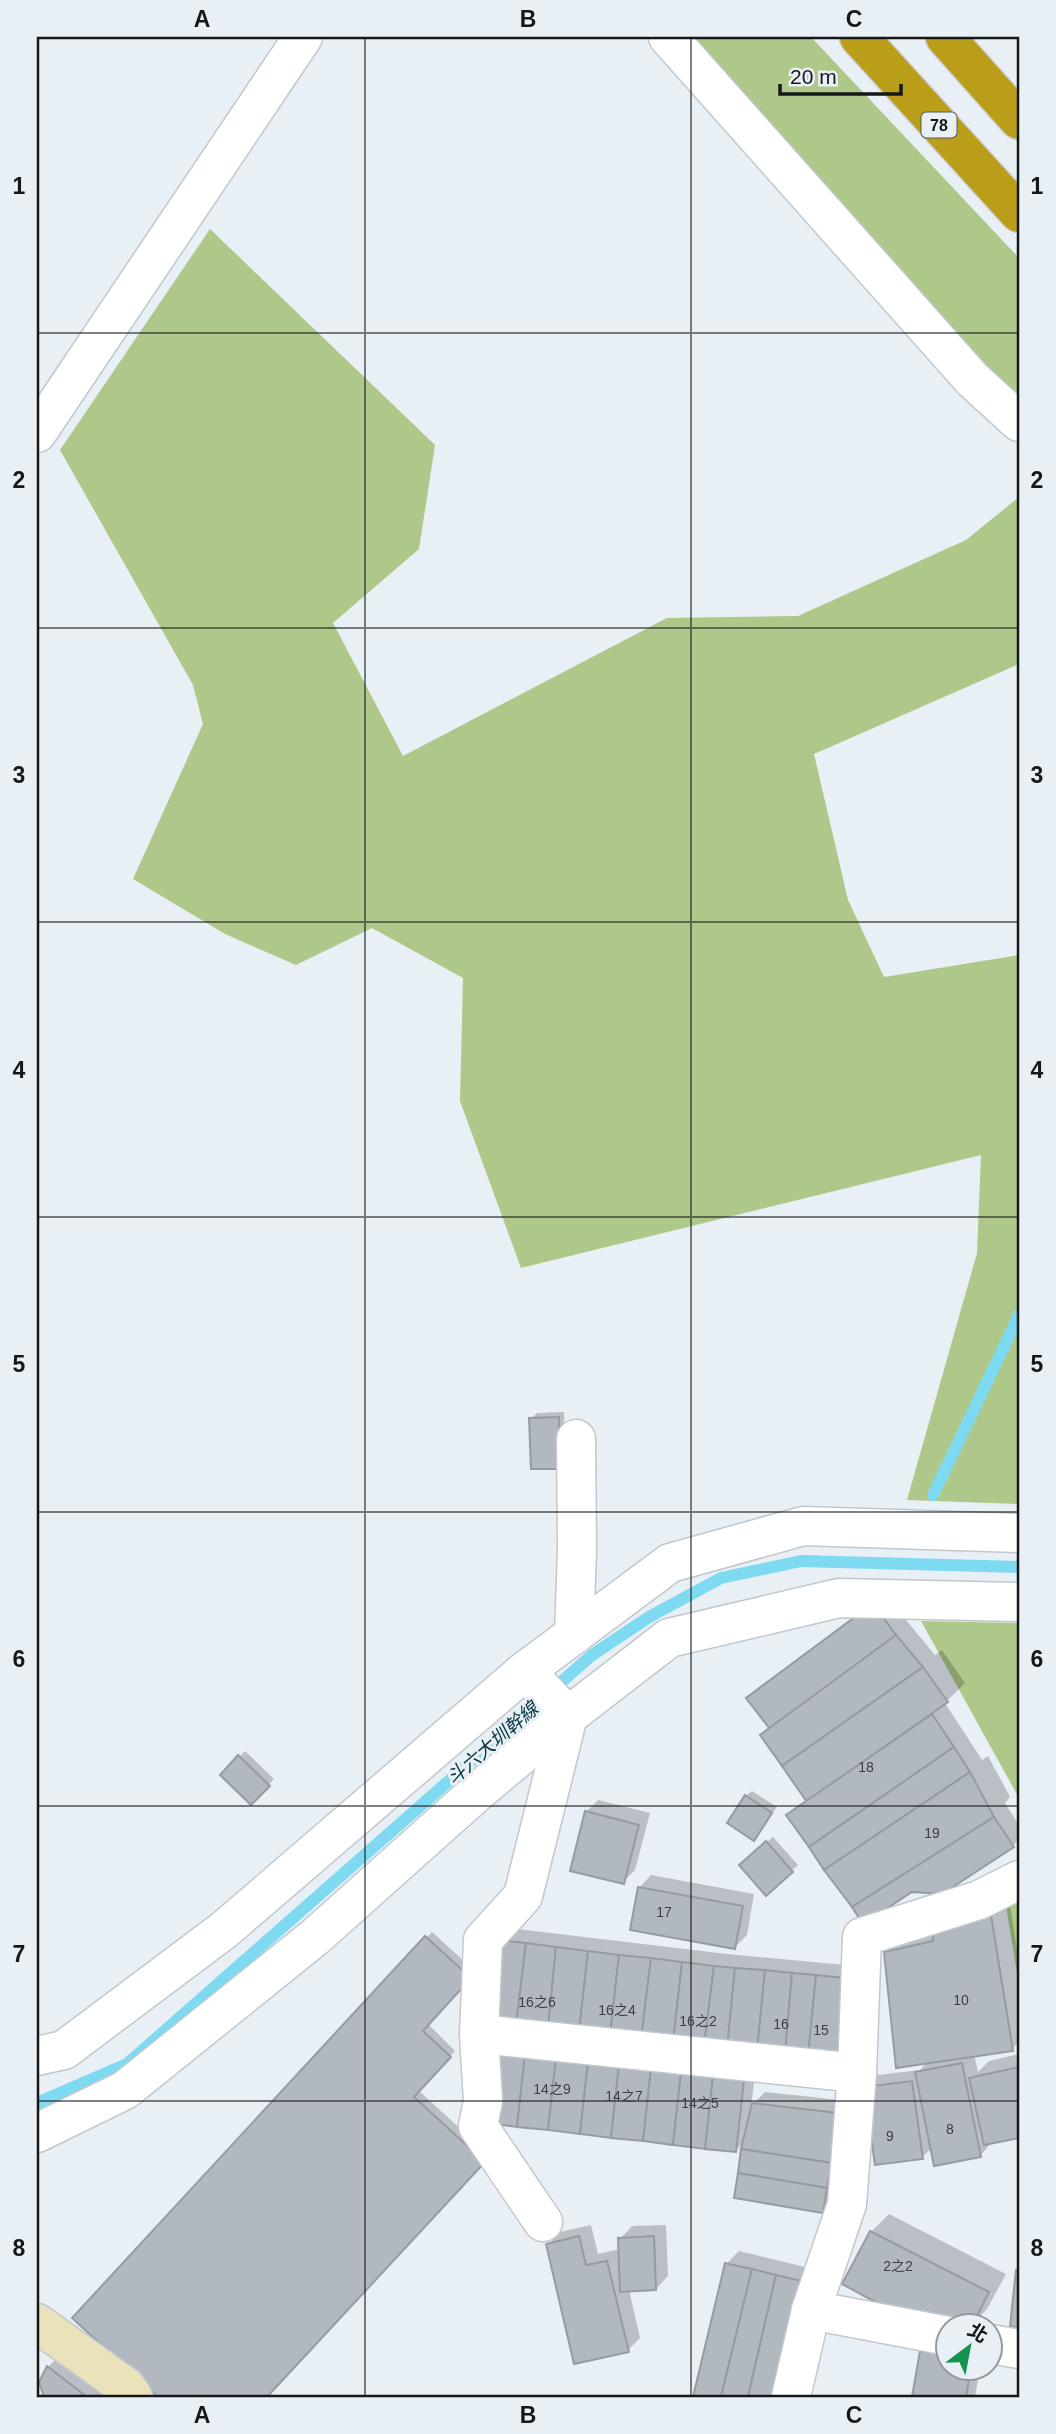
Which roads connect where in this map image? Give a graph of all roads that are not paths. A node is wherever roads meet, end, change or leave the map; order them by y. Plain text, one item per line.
1 (303, 37) edge
2 (668, 37) edge
3 (859, 37) edge
4 (945, 37) edge
5 (1019, 120) edge
6 (1019, 213) edge
7 (1019, 422) edge
8 (37, 433) edge
9 (576, 1439) dead end
10 (1019, 1533) edge
11 (1019, 1602) edge
12 (574, 1635) junction
13 (525, 1671) junction
14 (568, 1716) junction
15 (1019, 1880) edge
16 (479, 2034) junction
17 (37, 2056) edge
18 (857, 2073) junction
19 (37, 2133) edge
20 (543, 2222) dead end
21 (811, 2311) junction
22 (37, 2323) edge
23 (934, 2334) edge
24 (133, 2397) edge
25 (791, 2397) edge

1 - 8 street
2 - 7 street
3 - 6 highway, 78
4 - 5 highway
9 - 12 street
10 - 12 street
11 - 14 street
12 - 13 street
13 - 14 street
13 - 17 street
14 - 16 street
14 - 19 street
15 - 18 street
16 - 18 street
16 - 20 street
18 - 21 street
21 - 23 street
21 - 25 street
22 - 24 street

